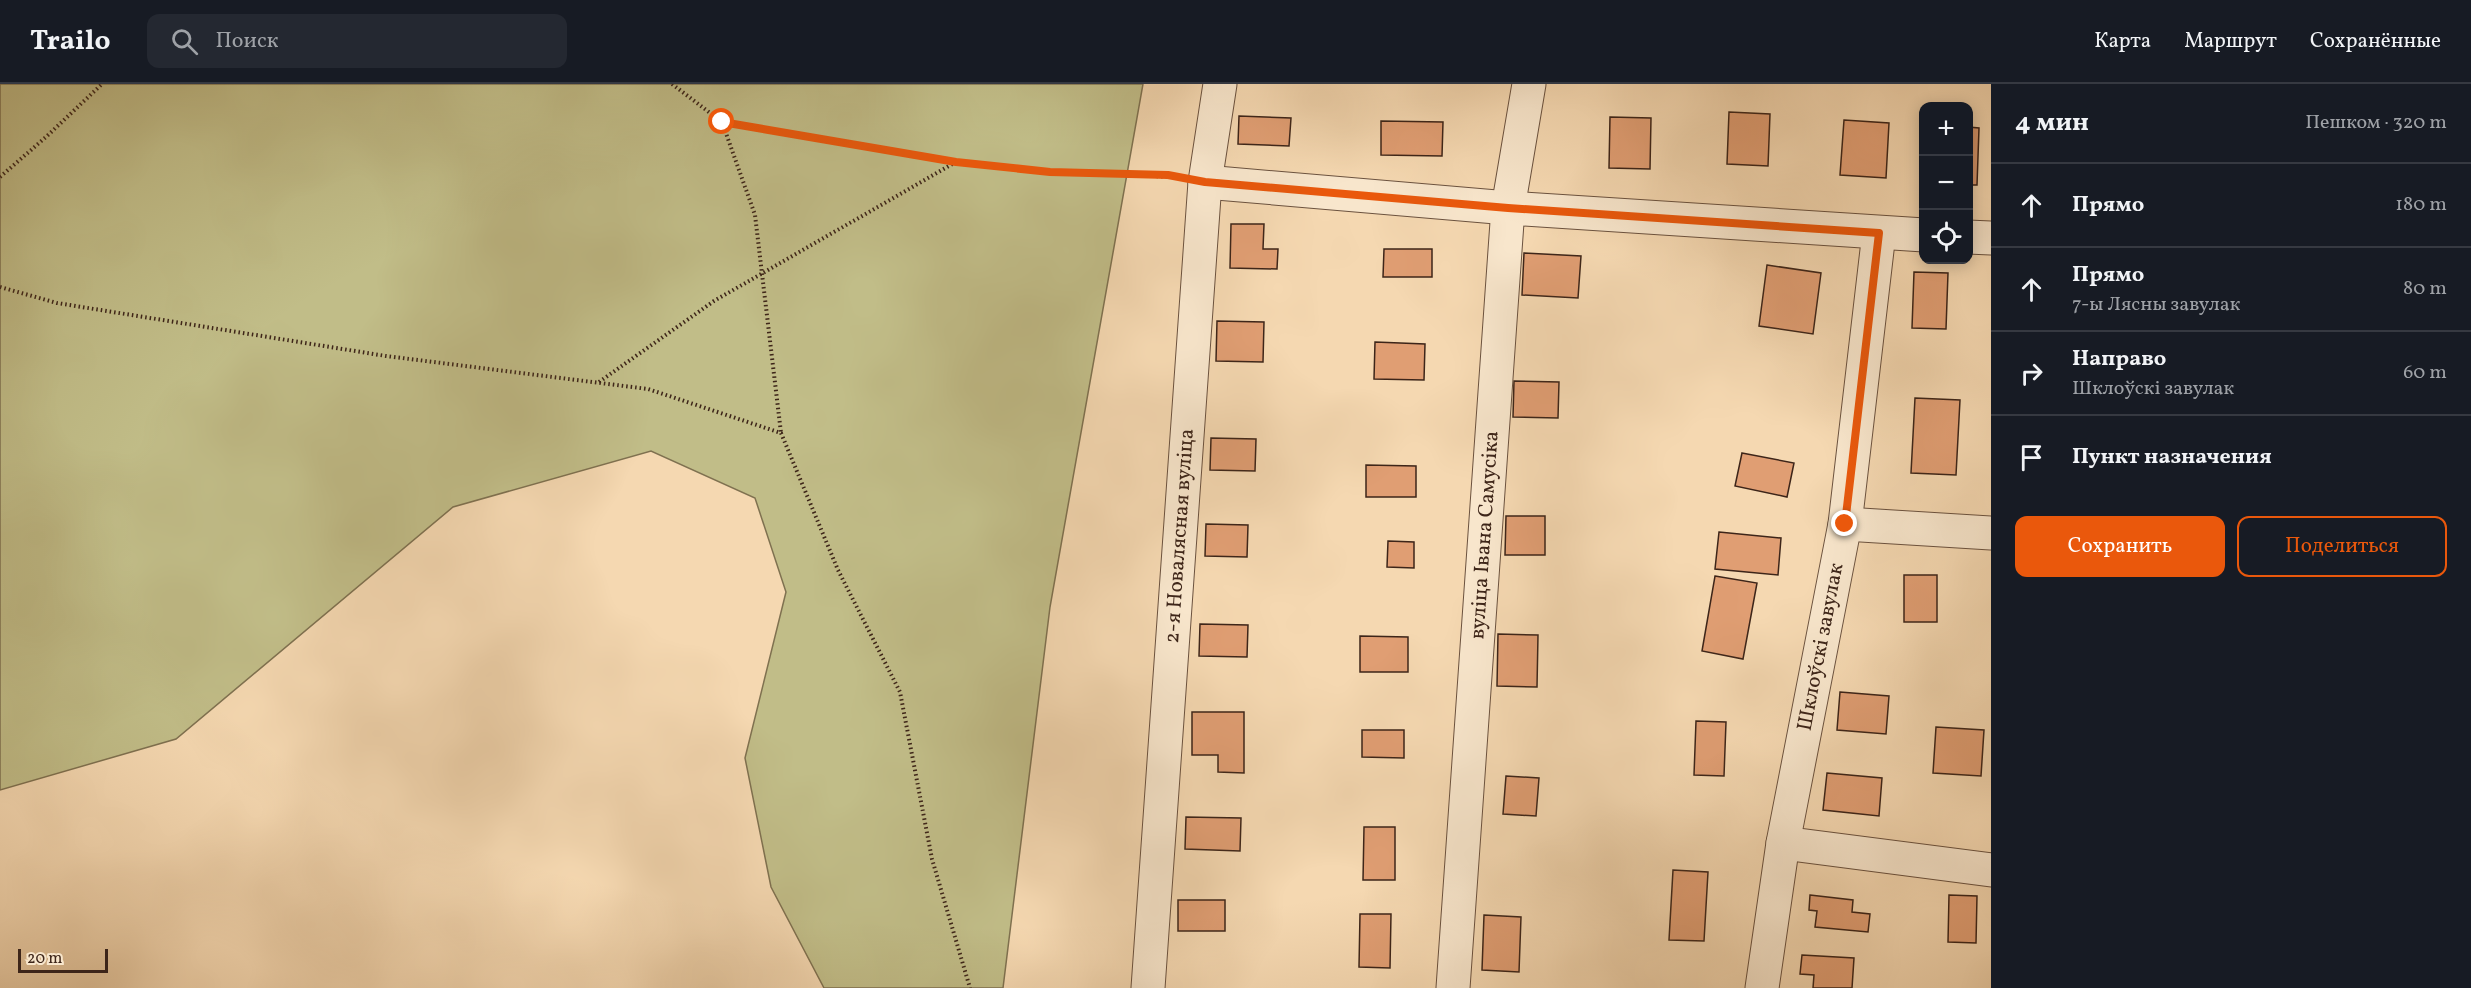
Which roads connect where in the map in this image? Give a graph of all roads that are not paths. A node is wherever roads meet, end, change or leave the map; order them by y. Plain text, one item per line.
1 (1220, 84) edge
2 (1530, 84) edge
3 (1205, 182) junction
4 (1508, 208) junction
5 (1879, 233) junction
6 (1919, 235) edge
7 (1973, 237) edge
8 (1991, 238) edge
9 (1845, 524) junction
10 (1991, 533) edge
11 (1783, 843) junction
12 (1991, 870) edge
13 (1148, 988) edge
14 (1453, 988) edge
15 (1762, 988) edge

1 - 3 street, 2-я Новалясная вуліца
2 - 4 street, вуліца Івана Самусіка
3 - 4 street
3 - 13 street, 2-я Новалясная вуліца
4 - 5 street
4 - 14 street, вуліца Івана Самусіка
5 - 6 street
5 - 9 street, Шклоўскі завулак
7 - 8 street
9 - 10 street
9 - 11 street, Шклоўскі завулак
11 - 12 street
11 - 15 street, Шклоўскі завулак

